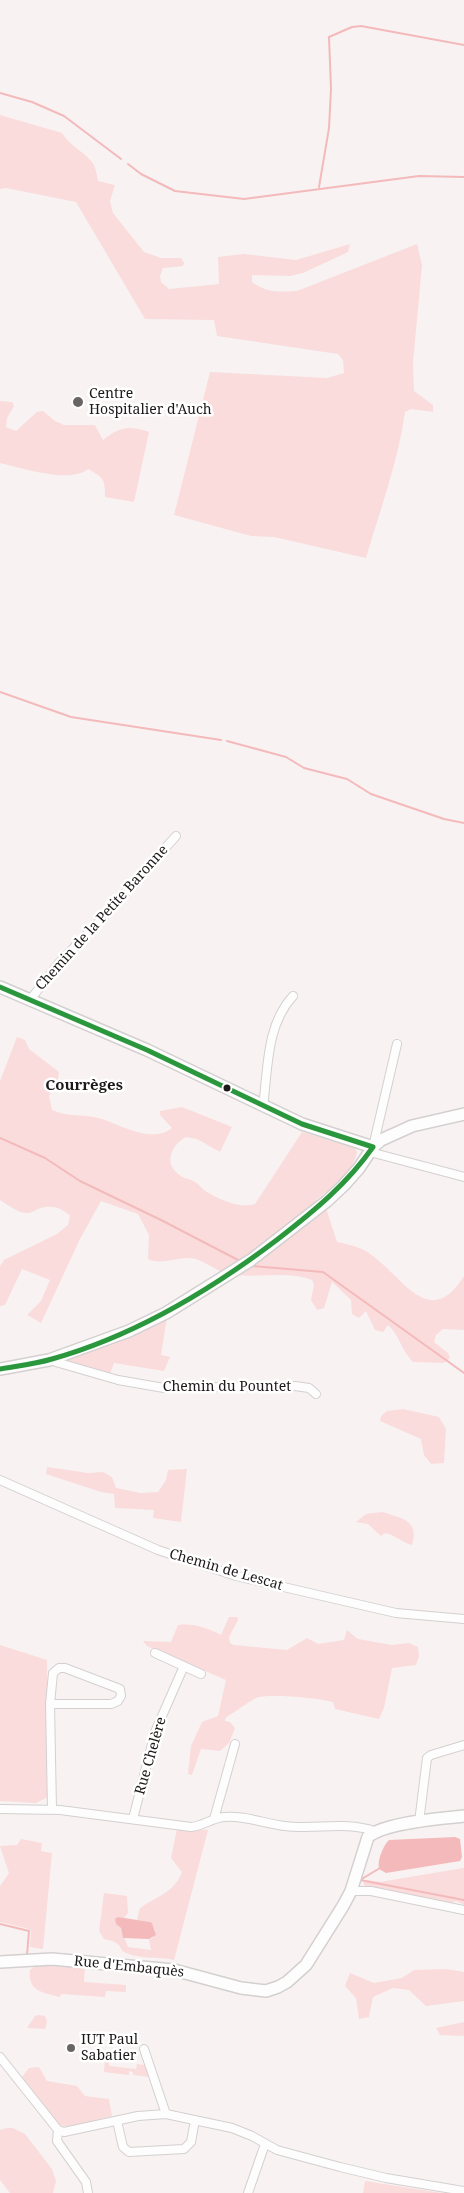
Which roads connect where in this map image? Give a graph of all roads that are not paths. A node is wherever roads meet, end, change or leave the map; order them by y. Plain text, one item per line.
1 (176, 836) dead end
2 (0, 987) edge
3 (293, 996) dead end
4 (30, 1000) junction
5 (397, 1044) dead end
6 (263, 1107) junction
7 (464, 1114) edge
8 (372, 1150) junction
9 (464, 1177) edge
10 (49, 1360) junction
11 (0, 1369) edge
12 (316, 1394) dead end
13 (0, 1480) edge
14 (464, 1619) edge
15 (155, 1654) dead end
16 (184, 1666) junction
17 (201, 1674) dead end
18 (50, 1704) junction
19 (235, 1744) dead end
20 (464, 1745) edge
21 (0, 1809) edge
22 (52, 1810) junction
23 (464, 1816) edge
24 (134, 1819) junction
25 (214, 1819) junction
26 (419, 1822) junction
27 (374, 1831) junction
28 (351, 1891) junction
29 (464, 1910) edge
30 (0, 1962) edge
31 (144, 2049) dead end
32 (0, 2057) edge
33 (166, 2114) junction
34 (195, 2120) junction
35 (117, 2121) junction
36 (58, 2130) junction
37 (265, 2144) junction
38 (464, 2191) edge
39 (88, 2193) edge
40 (248, 2193) edge

1 - 4 street, Chemin de la Petite Baronne
2 - 4 street
3 - 6 street
4 - 6 street
5 - 8 street
6 - 8 street
7 - 8 street
8 - 9 street
8 - 10 street
10 - 11 street
10 - 12 street, Chemin du Pountet
13 - 14 street, Chemin de Lescat
15 - 16 street
16 - 17 street
16 - 24 street, Rue Chelère
18 - 18 street
18 - 22 street
19 - 25 street
20 - 26 street
21 - 22 street
22 - 24 street
23 - 26 street
24 - 25 street
25 - 27 street
26 - 27 street
27 - 28 street, Rue d'Embaquès
28 - 29 street
28 - 30 street, Rue d'Embaquès
31 - 33 street
32 - 36 street
33 - 34 street
33 - 35 street
34 - 35 street
34 - 37 street
35 - 36 street
36 - 39 street
37 - 38 street
37 - 40 street

